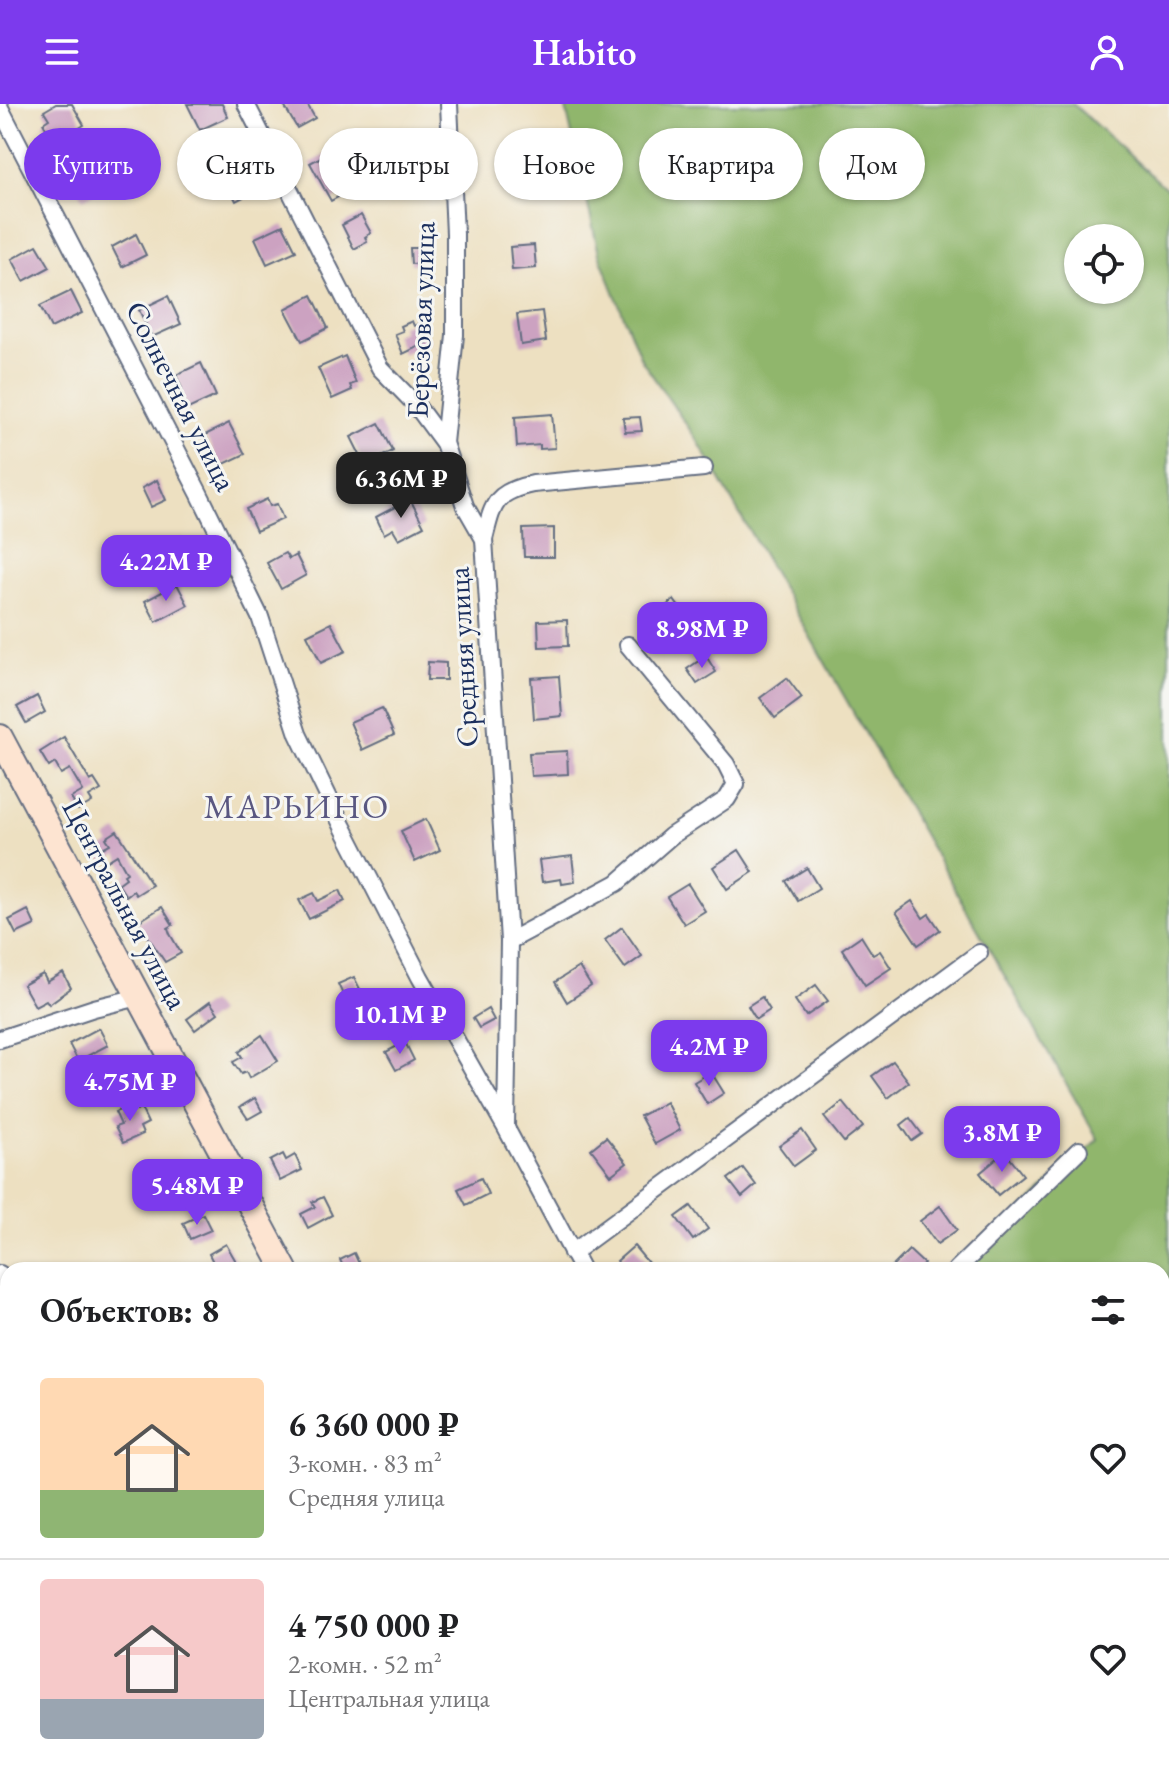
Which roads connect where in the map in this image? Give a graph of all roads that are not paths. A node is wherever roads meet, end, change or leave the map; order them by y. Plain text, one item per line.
1 (246, 104) edge
2 (449, 104) edge
3 (0, 108) edge
4 (444, 443) junction
5 (704, 468) dead end
6 (484, 539) junction
7 (628, 645) dead end
8 (0, 737) edge
9 (509, 941) junction
10 (979, 953) dead end
11 (139, 997) junction
12 (2, 1040) edge
13 (506, 1128) junction
14 (1079, 1150) dead end
15 (572, 1253) junction
16 (281, 1262) edge
17 (577, 1262) edge
18 (964, 1262) edge

1 - 4 street, Средняя улица
2 - 4 street, Берёзовая улица
3 - 13 street, Солнечная улица
4 - 6 street, Средняя улица
5 - 6 street
6 - 9 street, Средняя улица
7 - 9 street
8 - 11 main road, Центральная улица
9 - 13 street, Средняя улица
10 - 15 street
11 - 12 street
11 - 16 main road, Центральная улица
13 - 15 street, Солнечная улица
14 - 18 street
15 - 17 street, Солнечная улица

